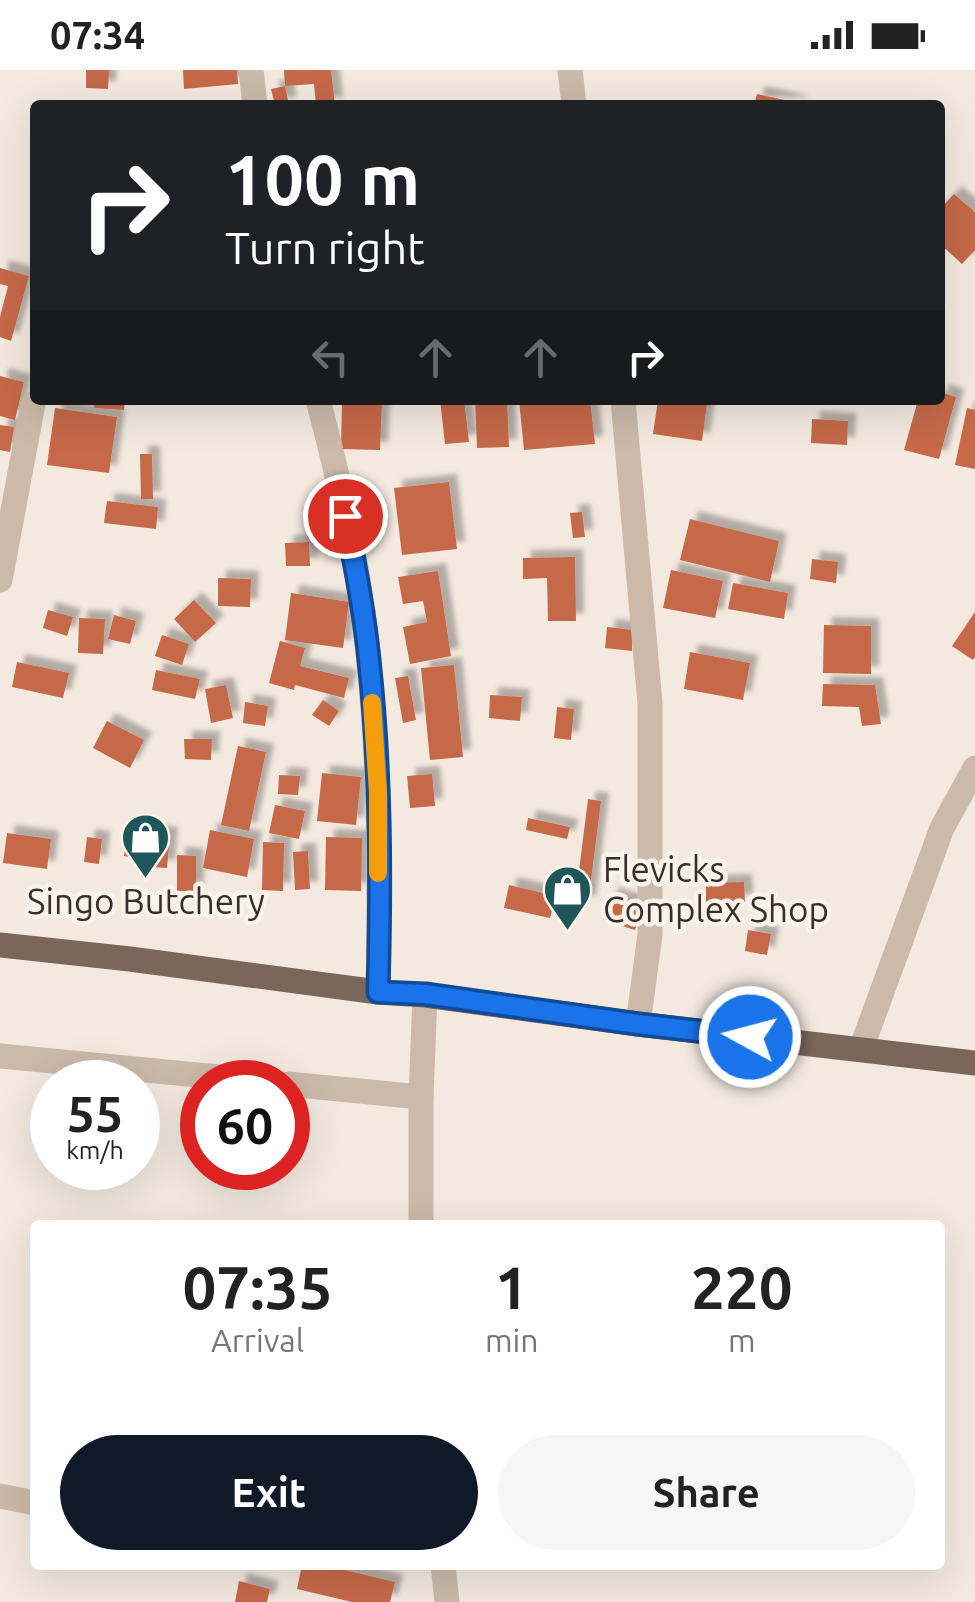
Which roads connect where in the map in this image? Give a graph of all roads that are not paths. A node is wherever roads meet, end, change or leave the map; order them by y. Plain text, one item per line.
1 (251, 70) edge
2 (570, 70) edge
3 (255, 100) edge
4 (573, 100) edge
5 (33, 405) edge
6 (319, 405) edge
7 (623, 405) edge
8 (0, 580) edge
9 (975, 768) edge
10 (0, 945) edge
11 (378, 992) junction
12 (425, 994) junction
13 (638, 1024) junction
14 (861, 1049) junction
15 (0, 1056) edge
16 (975, 1063) edge
17 (180, 1073) edge
18 (310, 1086) edge
19 (421, 1098) junction
20 (421, 1220) edge
21 (0, 1496) edge
22 (30, 1502) edge
23 (444, 1570) edge
24 (447, 1602) edge

1 - 3 street
2 - 4 street
5 - 8 street
6 - 11 street
7 - 13 street
9 - 14 street
10 - 11 main road
11 - 12 main road
12 - 13 main road
12 - 19 street
13 - 14 main road
14 - 16 main road
15 - 17 street
18 - 19 street
19 - 20 street
21 - 22 street
23 - 24 street

